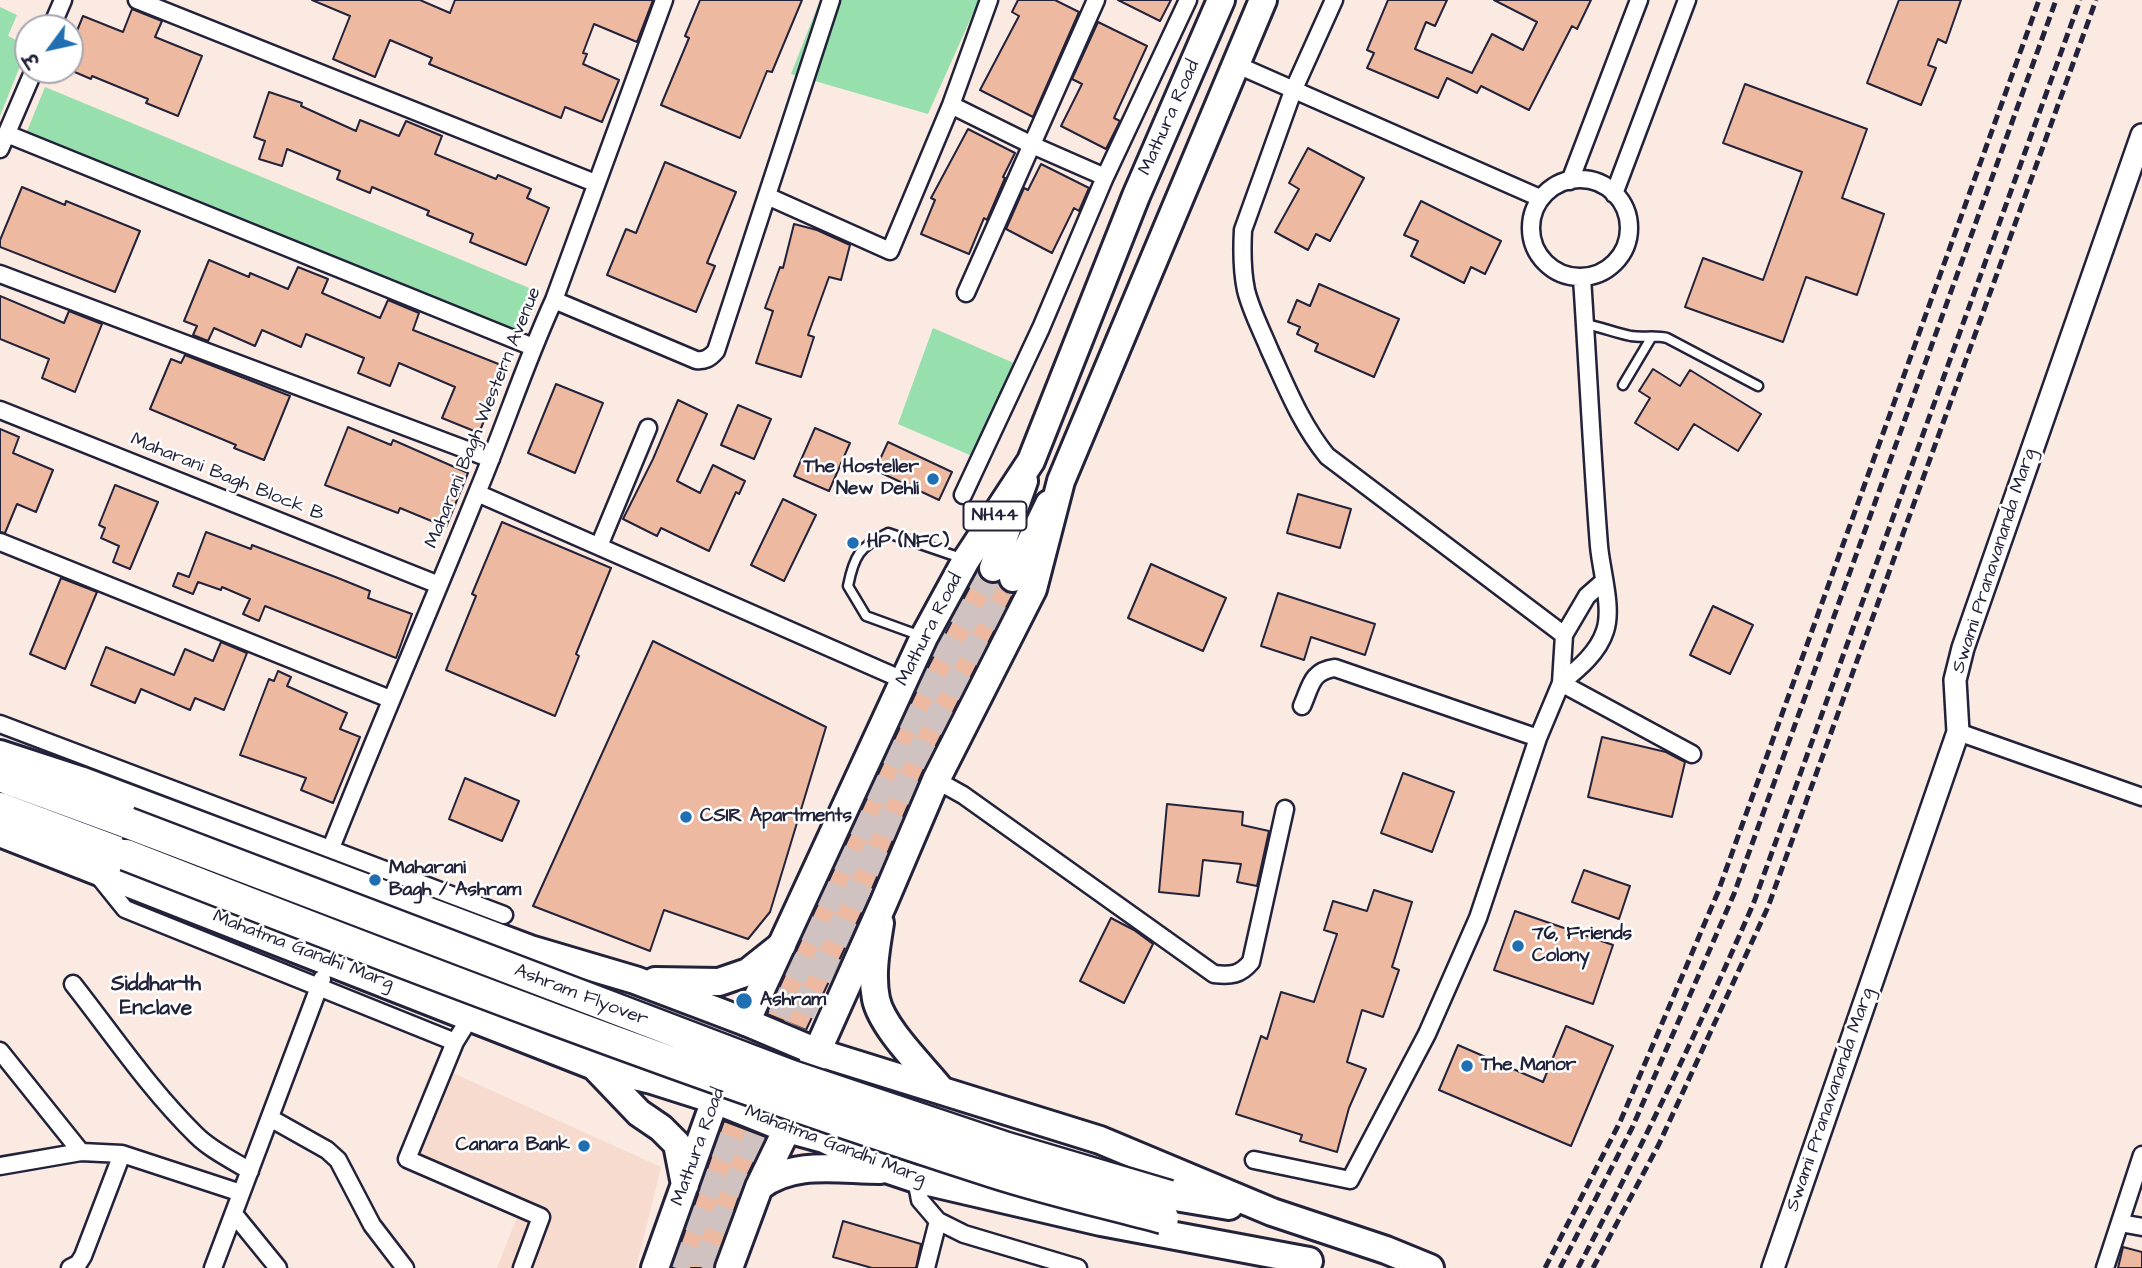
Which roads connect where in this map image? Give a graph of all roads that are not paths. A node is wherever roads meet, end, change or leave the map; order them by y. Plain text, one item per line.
1 (137, 0) edge
2 (664, 0) edge
3 (831, 0) edge
4 (989, 0) edge
5 (1096, 0) edge
6 (1188, 0) edge
7 (1221, 0) edge
8 (1263, 0) edge
9 (1335, 0) edge
10 (1639, 0) edge
11 (1687, 0) edge
12 (1235, 64) junction
13 (28, 84) edge
14 (1293, 91) junction
15 (951, 105) junction
16 (7, 134) junction
17 (2142, 135) edge
18 (1032, 145) junction
19 (0, 149) edge
20 (1105, 177) junction
21 (1570, 181) junction
22 (595, 183) junction
23 (1614, 194) junction
24 (767, 196) junction
25 (1540, 198) junction
26 (0, 274) edge
27 (1582, 278) junction
28 (966, 292) dead end
29 (554, 300) junction
30 (1585, 324) junction
31 (1651, 338) junction
32 (533, 347) junction
33 (1623, 385) dead end
34 (1758, 386) dead end
35 (0, 410) edge
36 (648, 428) dead end
37 (491, 459) junction
38 (1031, 461) junction
39 (1061, 481) junction
40 (477, 494) junction
41 (963, 495) dead end
42 (0, 542) edge
43 (599, 546) junction
44 (965, 560) junction
45 (1603, 582) junction
46 (439, 585) junction
47 (1564, 635) junction
48 (924, 637) junction
49 (903, 680) junction
50 (1561, 683) junction
51 (390, 699) junction
52 (1302, 706) dead end
53 (0, 724) edge
54 (1958, 732) junction
55 (1538, 738) junction
56 (0, 754) edge
57 (1692, 754) dead end
58 (0, 776) edge
59 (936, 780) junction
60 (2142, 797) edge
61 (0, 808) edge
62 (1285, 809) dead end
63 (0, 833) edge
64 (331, 848) junction
65 (884, 902) junction
66 (504, 915) dead end
67 (782, 945) junction
68 (530, 949) junction
69 (323, 974) junction
70 (635, 980) junction
71 (73, 984) dead end
72 (471, 1016) junction
73 (746, 1022) junction
74 (499, 1029) junction
75 (455, 1042) junction
76 (0, 1051) edge
77 (817, 1052) junction
78 (594, 1066) junction
79 (942, 1091) junction
80 (715, 1100) junction
81 (270, 1118) junction
82 (787, 1129) junction
83 (81, 1152) junction
84 (122, 1154) junction
85 (2142, 1155) edge
86 (1254, 1160) dead end
87 (0, 1166) edge
88 (888, 1170) junction
89 (250, 1171) junction
90 (916, 1179) junction
91 (685, 1185) junction
92 (759, 1187) junction
93 (241, 1193) junction
94 (1166, 1207) junction
95 (1272, 1212) junction
96 (234, 1214) junction
97 (938, 1221) junction
98 (2120, 1223) junction
99 (2142, 1227) edge
100 (1317, 1265) edge
101 (78, 1267) edge
102 (213, 1268) edge
103 (278, 1268) edge
104 (405, 1268) edge
105 (522, 1268) edge
106 (655, 1268) edge
107 (729, 1268) edge
108 (926, 1268) edge
109 (1078, 1268) edge
110 (1430, 1268) edge
111 (1773, 1268) edge
112 (2105, 1268) edge

1 - 22 street
2 - 22 street, Maharani Bagh Western Avenue
3 - 24 street
4 - 15 street
5 - 18 street
6 - 20 street
7 - 38 main road, Mathura Road / NH44
8 - 12 main road, Mathura Road / NH44
9 - 14 street
10 - 21 street
11 - 23 street
12 - 14 street
12 - 39 main road, Mathura Road / NH44
13 - 16 street
14 - 25 street
14 - 47 street
15 - 18 street
15 - 24 street
16 - 19 street
16 - 32 street
17 - 54 street, Swami Pranavananda Marg
18 - 20 street
18 - 28 street
20 - 41 street
21 - 23 street
21 - 25 street
22 - 29 street, Maharani Bagh Western Avenue
23 - 27 street
24 - 29 street
25 - 27 street
26 - 37 street
27 - 30 street
29 - 32 street, Maharani Bagh Western Avenue
30 - 31 lane
30 - 45 street
31 - 33 lane
31 - 34 lane
32 - 37 street, Maharani Bagh Western Avenue
35 - 46 street, Maharani Bagh Block B
36 - 43 street
37 - 40 street, Maharani Bagh Western Avenue
38 - 39 main road
38 - 44 main road, Mathura Road / NH44
39 - 59 main road, Mathura Road / NH44
40 - 43 street
40 - 46 street, Maharani Bagh Western Avenue
42 - 51 street
43 - 49 street
44 - 48 main road, Mathura Road / NH44
44 - 48 lane
45 - 47 street
45 - 50 street
46 - 51 street, Maharani Bagh Western Avenue
47 - 50 street
48 - 49 main road, Mathura Road / NH44
49 - 67 main road, Mathura Road / NH44
50 - 55 street
50 - 57 street
51 - 64 street, Maharani Bagh Western Avenue
52 - 55 street
53 - 64 street
54 - 60 street
54 - 111 street, Swami Pranavananda Marg
55 - 86 street
56 - 68 main road
58 - 94 highway, Ashram Flyover, bridge
59 - 62 street
59 - 65 main road, Mathura Road / NH44
61 - 94 highway, Ashram Flyover, bridge
63 - 69 main road, Mahatma Gandhi Marg
64 - 66 street
65 - 77 main road, Mathura Road / NH44
65 - 79 main road
67 - 70 main road
67 - 73 main road, Mathura Road / NH44
68 - 70 main road
68 - 74 main road
69 - 72 main road, Mahatma Gandhi Marg
69 - 75 street
69 - 81 street
70 - 73 main road
70 - 78 main road
71 - 89 street
72 - 74 main road, Mahatma Gandhi Marg
72 - 75 street
73 - 77 main road
73 - 80 main road, Mathura Road / NH44
74 - 78 main road, Mahatma Gandhi Marg
75 - 105 street
76 - 83 street
77 - 79 main road
77 - 82 main road, Mathura Road / NH44
78 - 80 main road, Mahatma Gandhi Marg
78 - 91 main road
79 - 88 main road
79 - 95 main road
80 - 82 main road, Mahatma Gandhi Marg
80 - 91 main road, Mathura Road
81 - 89 street
81 - 104 street
82 - 88 main road, Mahatma Gandhi Marg
82 - 92 main road, Mathura Road
83 - 84 street
83 - 87 street
84 - 93 street
84 - 101 street
85 - 98 street
88 - 90 main road, Mahatma Gandhi Marg
88 - 92 main road
89 - 93 street
90 - 97 street
90 - 100 main road, Mahatma Gandhi Marg
91 - 106 main road, Mathura Road
92 - 107 main road, Mathura Road
93 - 96 street
94 - 95 main road
94 - 100 main road, Mahatma Gandhi Marg
95 - 110 main road
96 - 102 street
96 - 103 street
97 - 108 street
97 - 109 street
98 - 99 street
98 - 112 street

